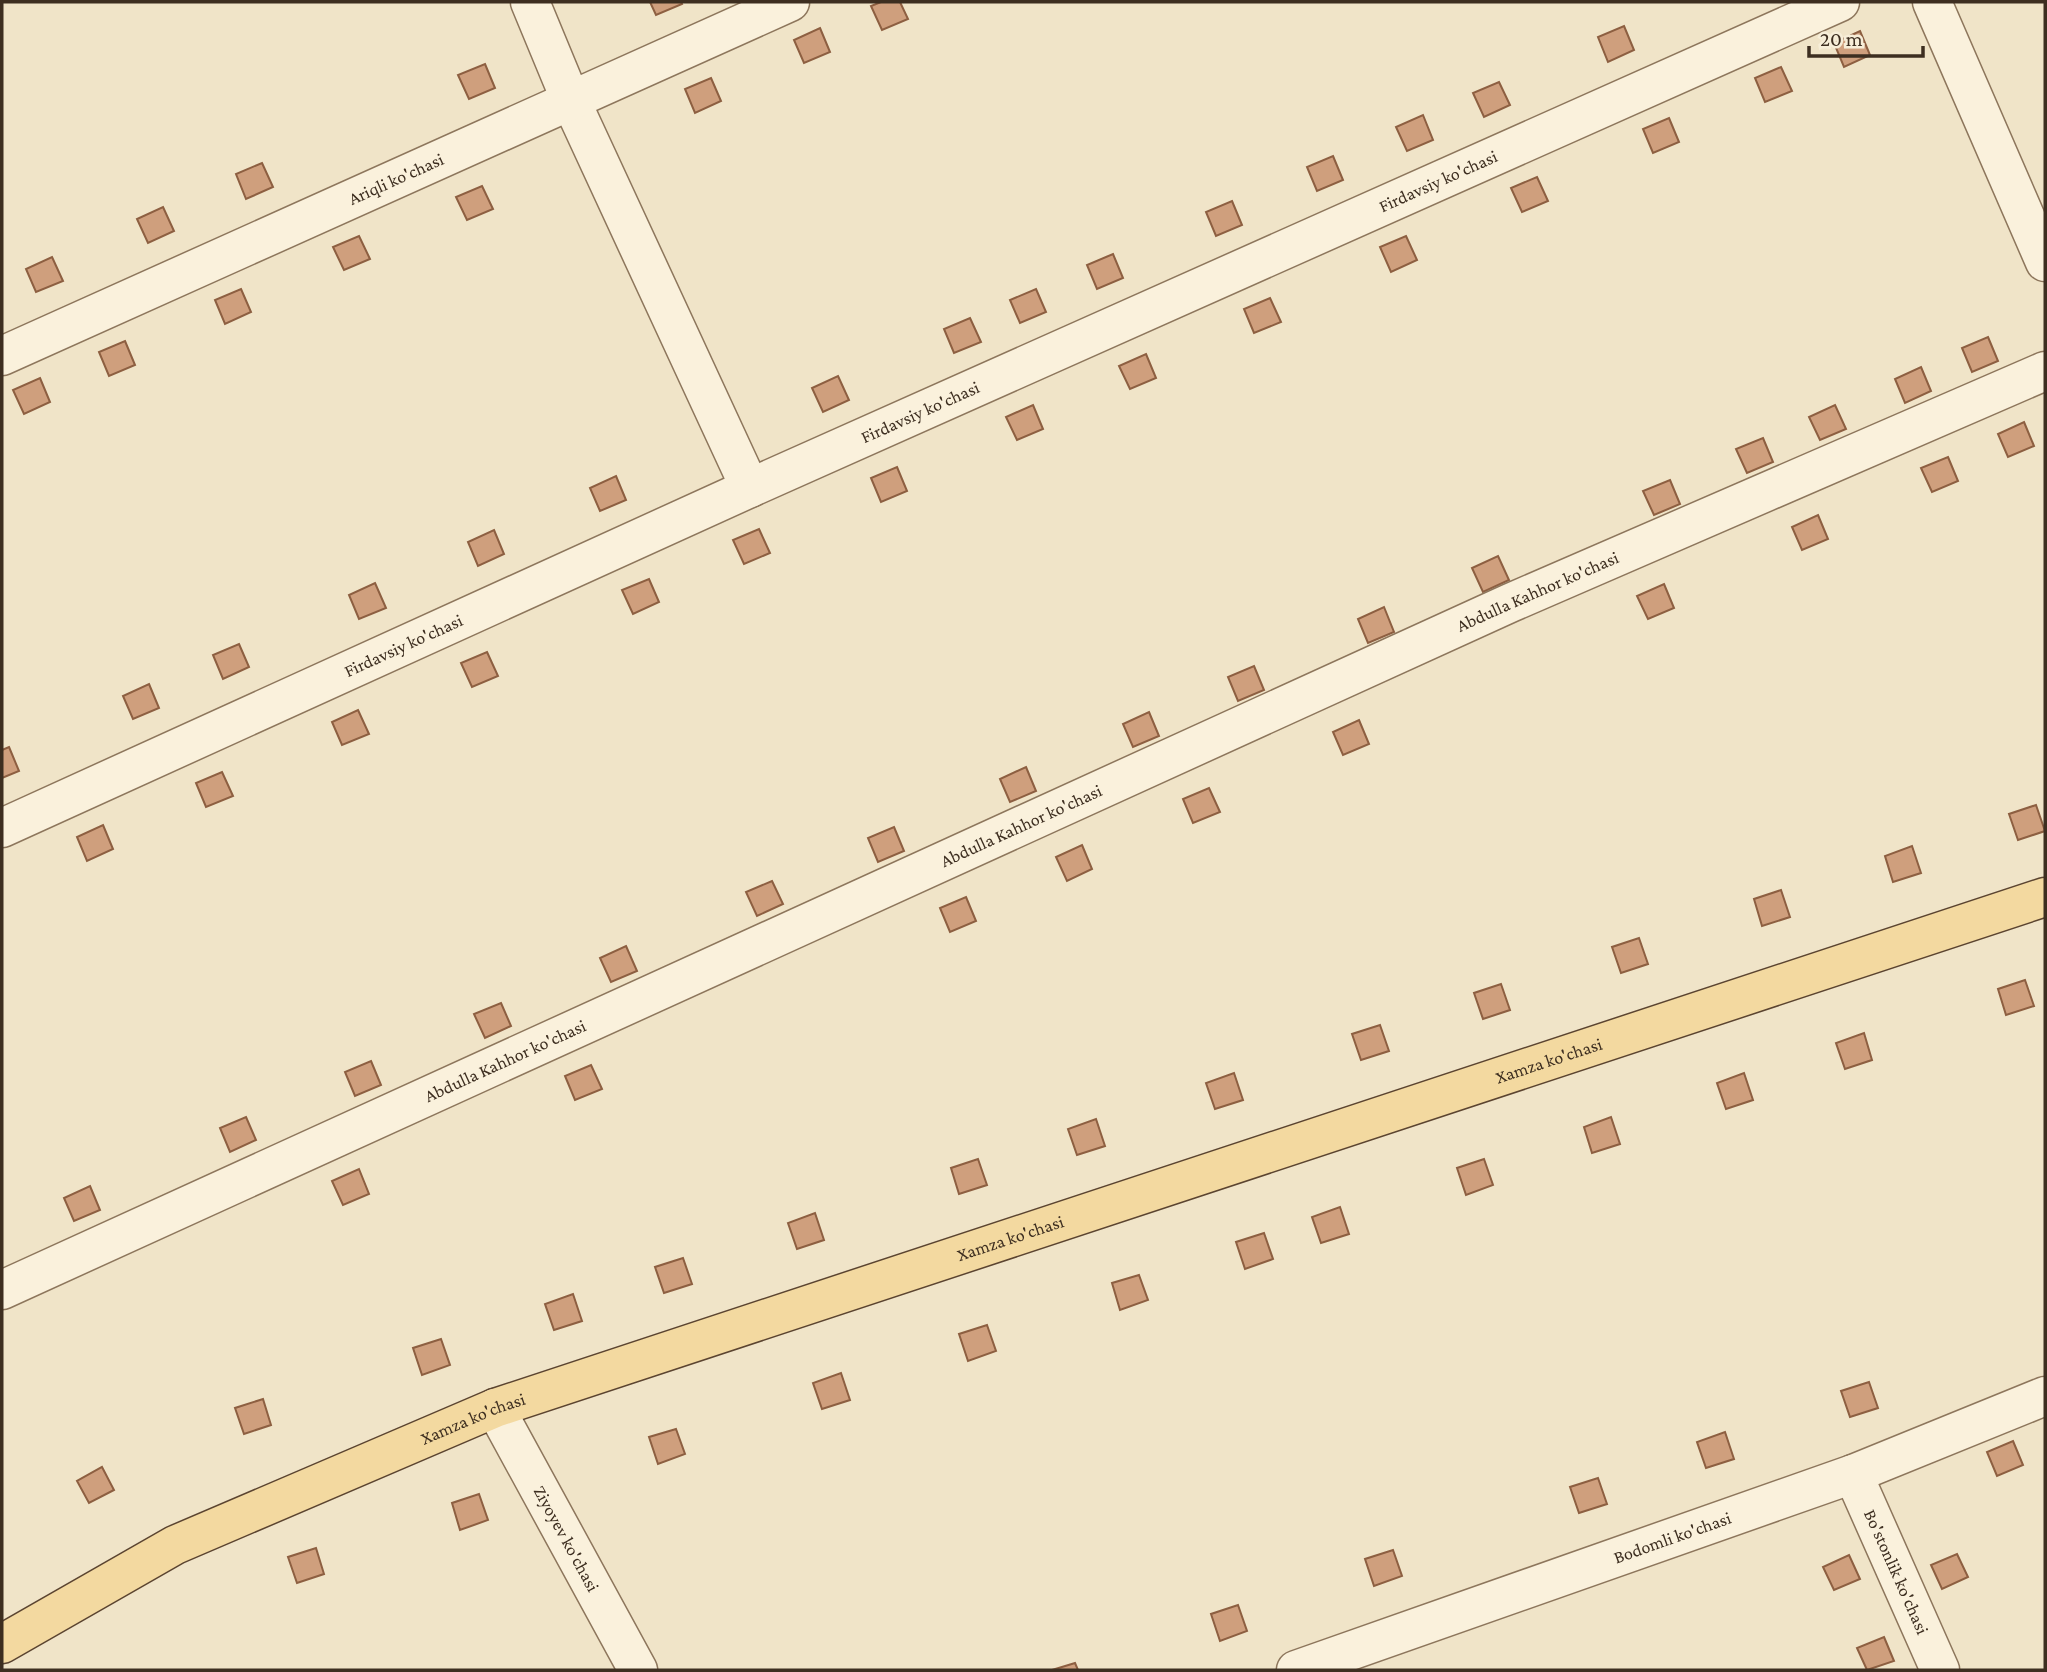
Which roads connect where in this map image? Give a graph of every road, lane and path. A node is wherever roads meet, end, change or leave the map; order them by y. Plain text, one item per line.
1 (530, 2) edge
2 (790, 2) edge
3 (1840, 2) edge
4 (1932, 2) edge
5 (571, 101) junction
6 (2045, 262) edge
7 (2, 356) edge
8 (2045, 371) edge
9 (750, 488) junction
10 (2, 828) edge
11 (2045, 897) edge
12 (2, 1290) edge
13 (2045, 1396) edge
14 (495, 1408) junction
15 (1853, 1474) junction
16 (2, 1644) edge
17 (638, 1670) edge
18 (1296, 1670) edge
19 (1940, 1670) edge

1 - 5 street
2 - 5 street, Ariqli ko'chasi
3 - 9 street, Firdavsiy ko'chasi
4 - 6 street
5 - 7 street, Ariqli ko'chasi
5 - 9 street
8 - 12 street, Abdulla Kahhor ko'chasi
9 - 10 street, Firdavsiy ko'chasi
11 - 14 main road, Xamza ko'chasi
13 - 15 street, Bodomli ko'chasi
14 - 16 main road, Xamza ko'chasi
14 - 17 street, Ziyoyev ko'chasi
15 - 18 street, Bodomli ko'chasi
15 - 19 street, Bo'stonlik ko'chasi

